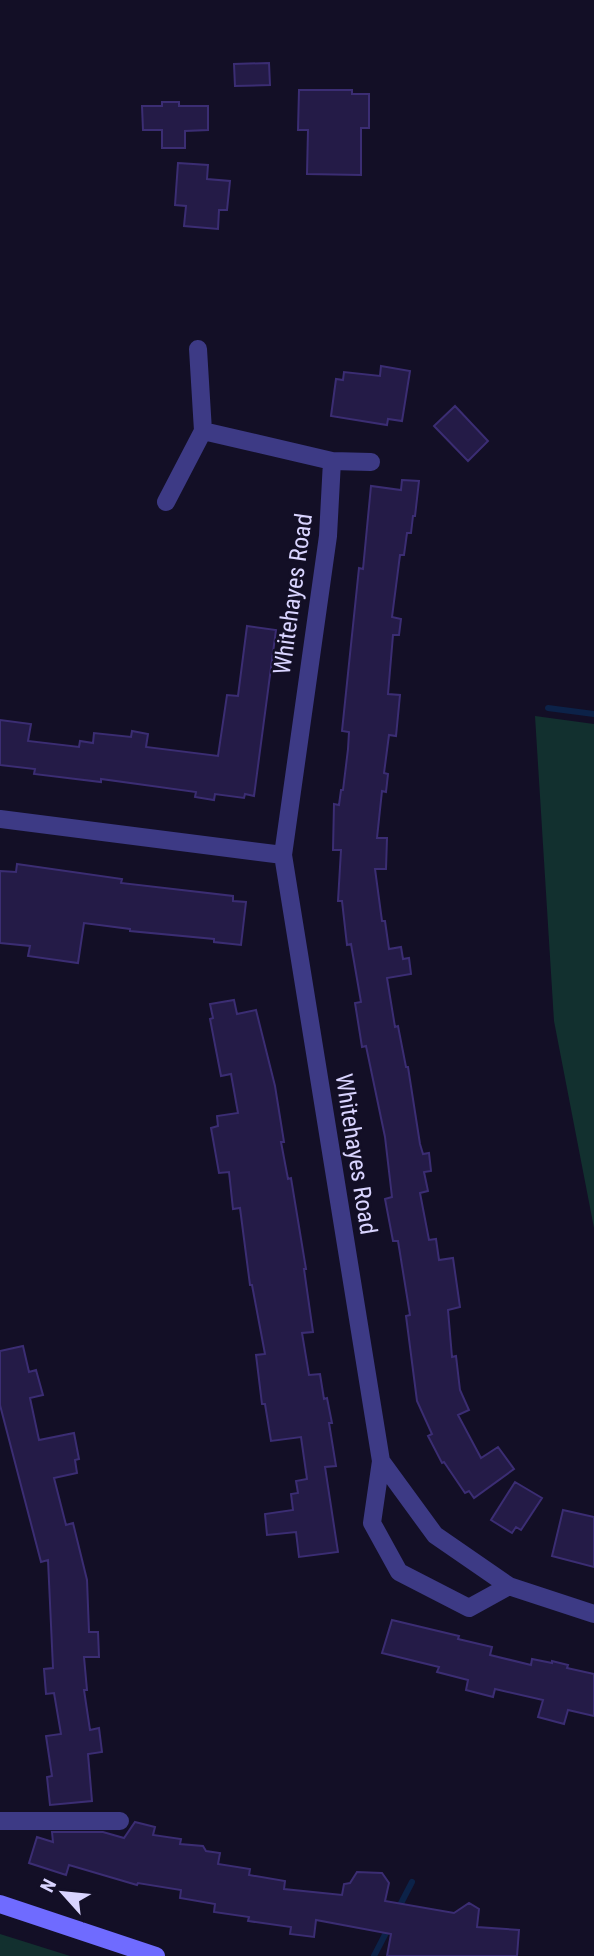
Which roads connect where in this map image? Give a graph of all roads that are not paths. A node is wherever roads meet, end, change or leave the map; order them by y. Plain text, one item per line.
1 (198, 349) dead end
2 (204, 431) junction
3 (332, 461) junction
4 (371, 462) dead end
5 (166, 502) dead end
6 (0, 819) edge
7 (283, 855) junction
8 (382, 1461) junction
9 (509, 1586) junction
10 (594, 1614) edge
11 (0, 1821) edge
12 (120, 1821) dead end
13 (0, 1904) edge
14 (156, 1956) edge

1 - 2 street
2 - 3 street
2 - 5 street
3 - 4 street
3 - 7 street, Whitehayes Road
6 - 7 street
7 - 8 street, Whitehayes Road
8 - 9 street, Whitehayes Road
8 - 9 street, Whitehayes Road
9 - 10 street, Whitehayes Road
11 - 12 street
13 - 14 main road

